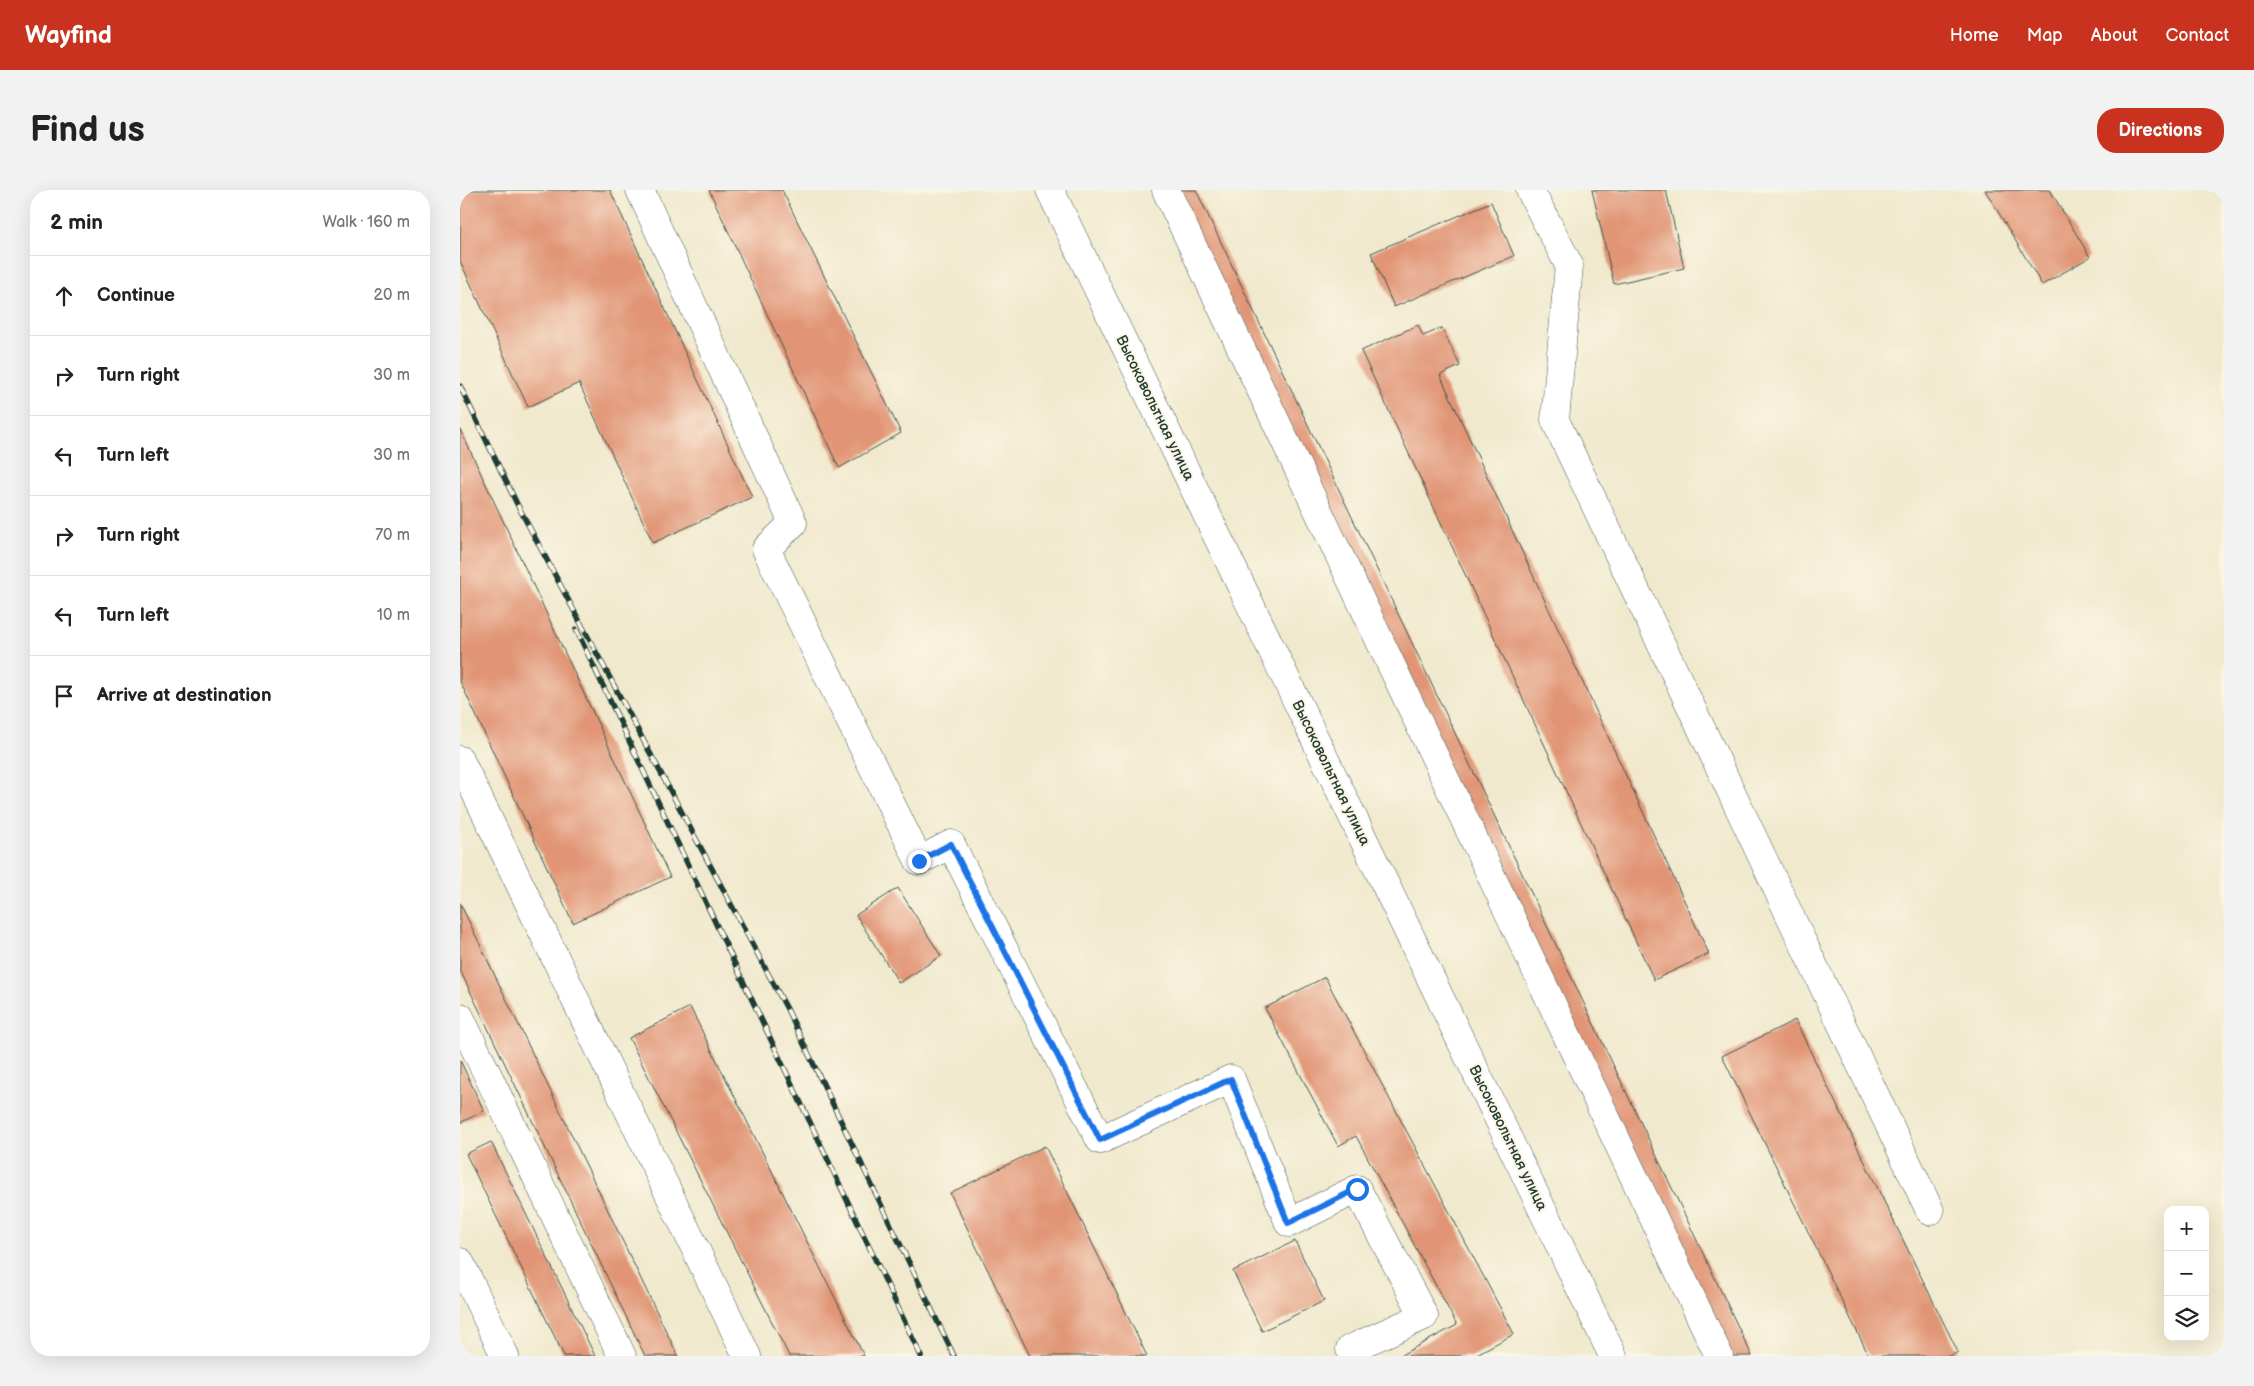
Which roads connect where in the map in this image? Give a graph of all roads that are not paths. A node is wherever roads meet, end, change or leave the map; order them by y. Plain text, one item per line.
1 (640, 190) edge
2 (1050, 190) edge
3 (1166, 190) edge
4 (1530, 190) edge
5 (460, 760) edge
6 (460, 1017) edge
7 (1930, 1211) dead end
8 (460, 1262) edge
9 (505, 1356) edge
10 (622, 1356) edge
11 (747, 1356) edge
12 (1354, 1356) edge
13 (1613, 1356) edge
14 (1718, 1356) edge

1 - 12 street
2 - 13 street, Высоковольтная улица
3 - 14 street
4 - 7 street
5 - 11 street
6 - 10 street
8 - 9 street

